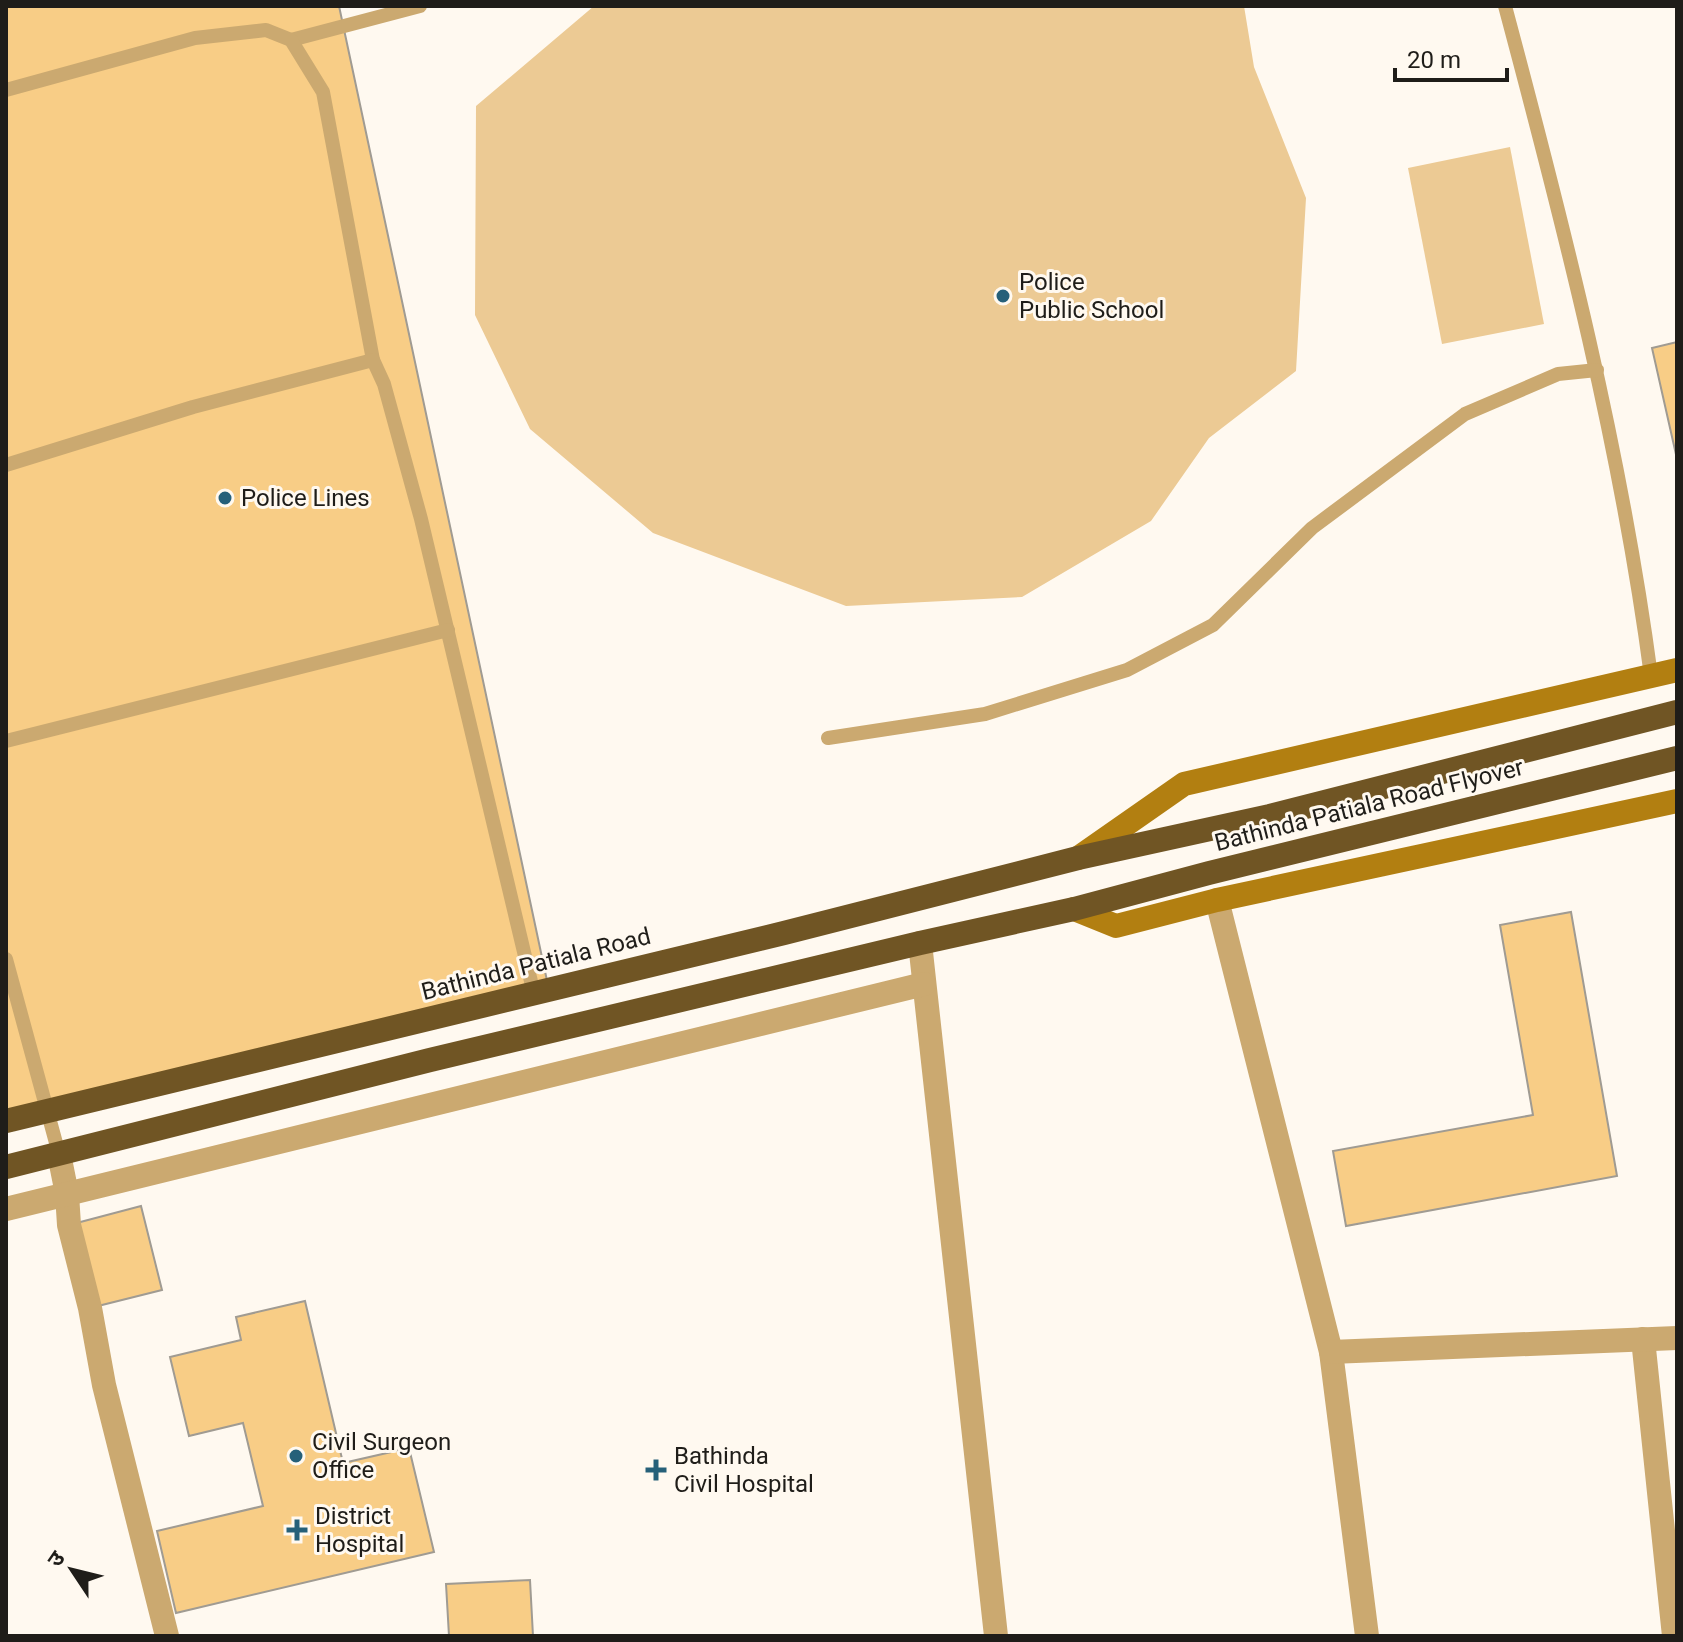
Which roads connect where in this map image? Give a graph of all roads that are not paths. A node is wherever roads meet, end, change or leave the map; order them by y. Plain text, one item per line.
1 (420, 6) edge
2 (1505, 6) edge
3 (291, 40) junction
4 (6, 90) edge
5 (373, 360) junction
6 (1597, 370) junction
7 (6, 465) edge
8 (448, 630) junction
9 (1677, 670) edge
10 (1651, 676) junction
11 (1677, 712) edge
12 (828, 738) dead end
13 (6, 741) edge
14 (1677, 758) edge
15 (1677, 801) edge
16 (1078, 858) junction
17 (1217, 900) junction
18 (1074, 909) junction
19 (784, 933) junction
20 (920, 943) junction
21 (6, 959) edge
22 (796, 972) junction
23 (924, 984) junction
24 (534, 994) junction
25 (48, 1111) junction
26 (6, 1121) edge
27 (59, 1154) junction
28 (6, 1167) edge
29 (67, 1194) junction
30 (6, 1209) edge
31 (1677, 1338) edge
32 (1643, 1339) junction
33 (1331, 1352) junction
34 (167, 1636) edge
35 (996, 1636) edge
36 (1367, 1636) edge
37 (1674, 1636) edge

1 - 3 lane
2 - 6 lane
3 - 4 lane
3 - 5 lane
5 - 7 lane
5 - 8 lane
6 - 10 lane
6 - 12 lane
8 - 13 lane
8 - 24 lane
9 - 10 main road
10 - 16 main road
11 - 16 highway, Bathinda Patiala Road Flyover
14 - 18 highway, Bathinda Patiala Road Flyover
15 - 17 main road
16 - 19 highway, Bathinda Patiala Road
17 - 18 main road
17 - 33 street
18 - 20 highway, Bathinda Patiala Road Flyover
19 - 22 highway
19 - 24 highway, Bathinda Patiala Road
20 - 22 highway, Bathinda Patiala Road Flyover
20 - 23 street
21 - 25 lane
22 - 27 highway, Bathinda Patiala Road Flyover
23 - 29 street
23 - 35 street
24 - 25 highway, Bathinda Patiala Road
25 - 26 highway, Bathinda Patiala Road
25 - 27 lane
27 - 28 highway, Bathinda Patiala Road Flyover
27 - 29 street
29 - 30 street
29 - 34 street
31 - 32 street
32 - 33 street
32 - 37 street
33 - 36 street

